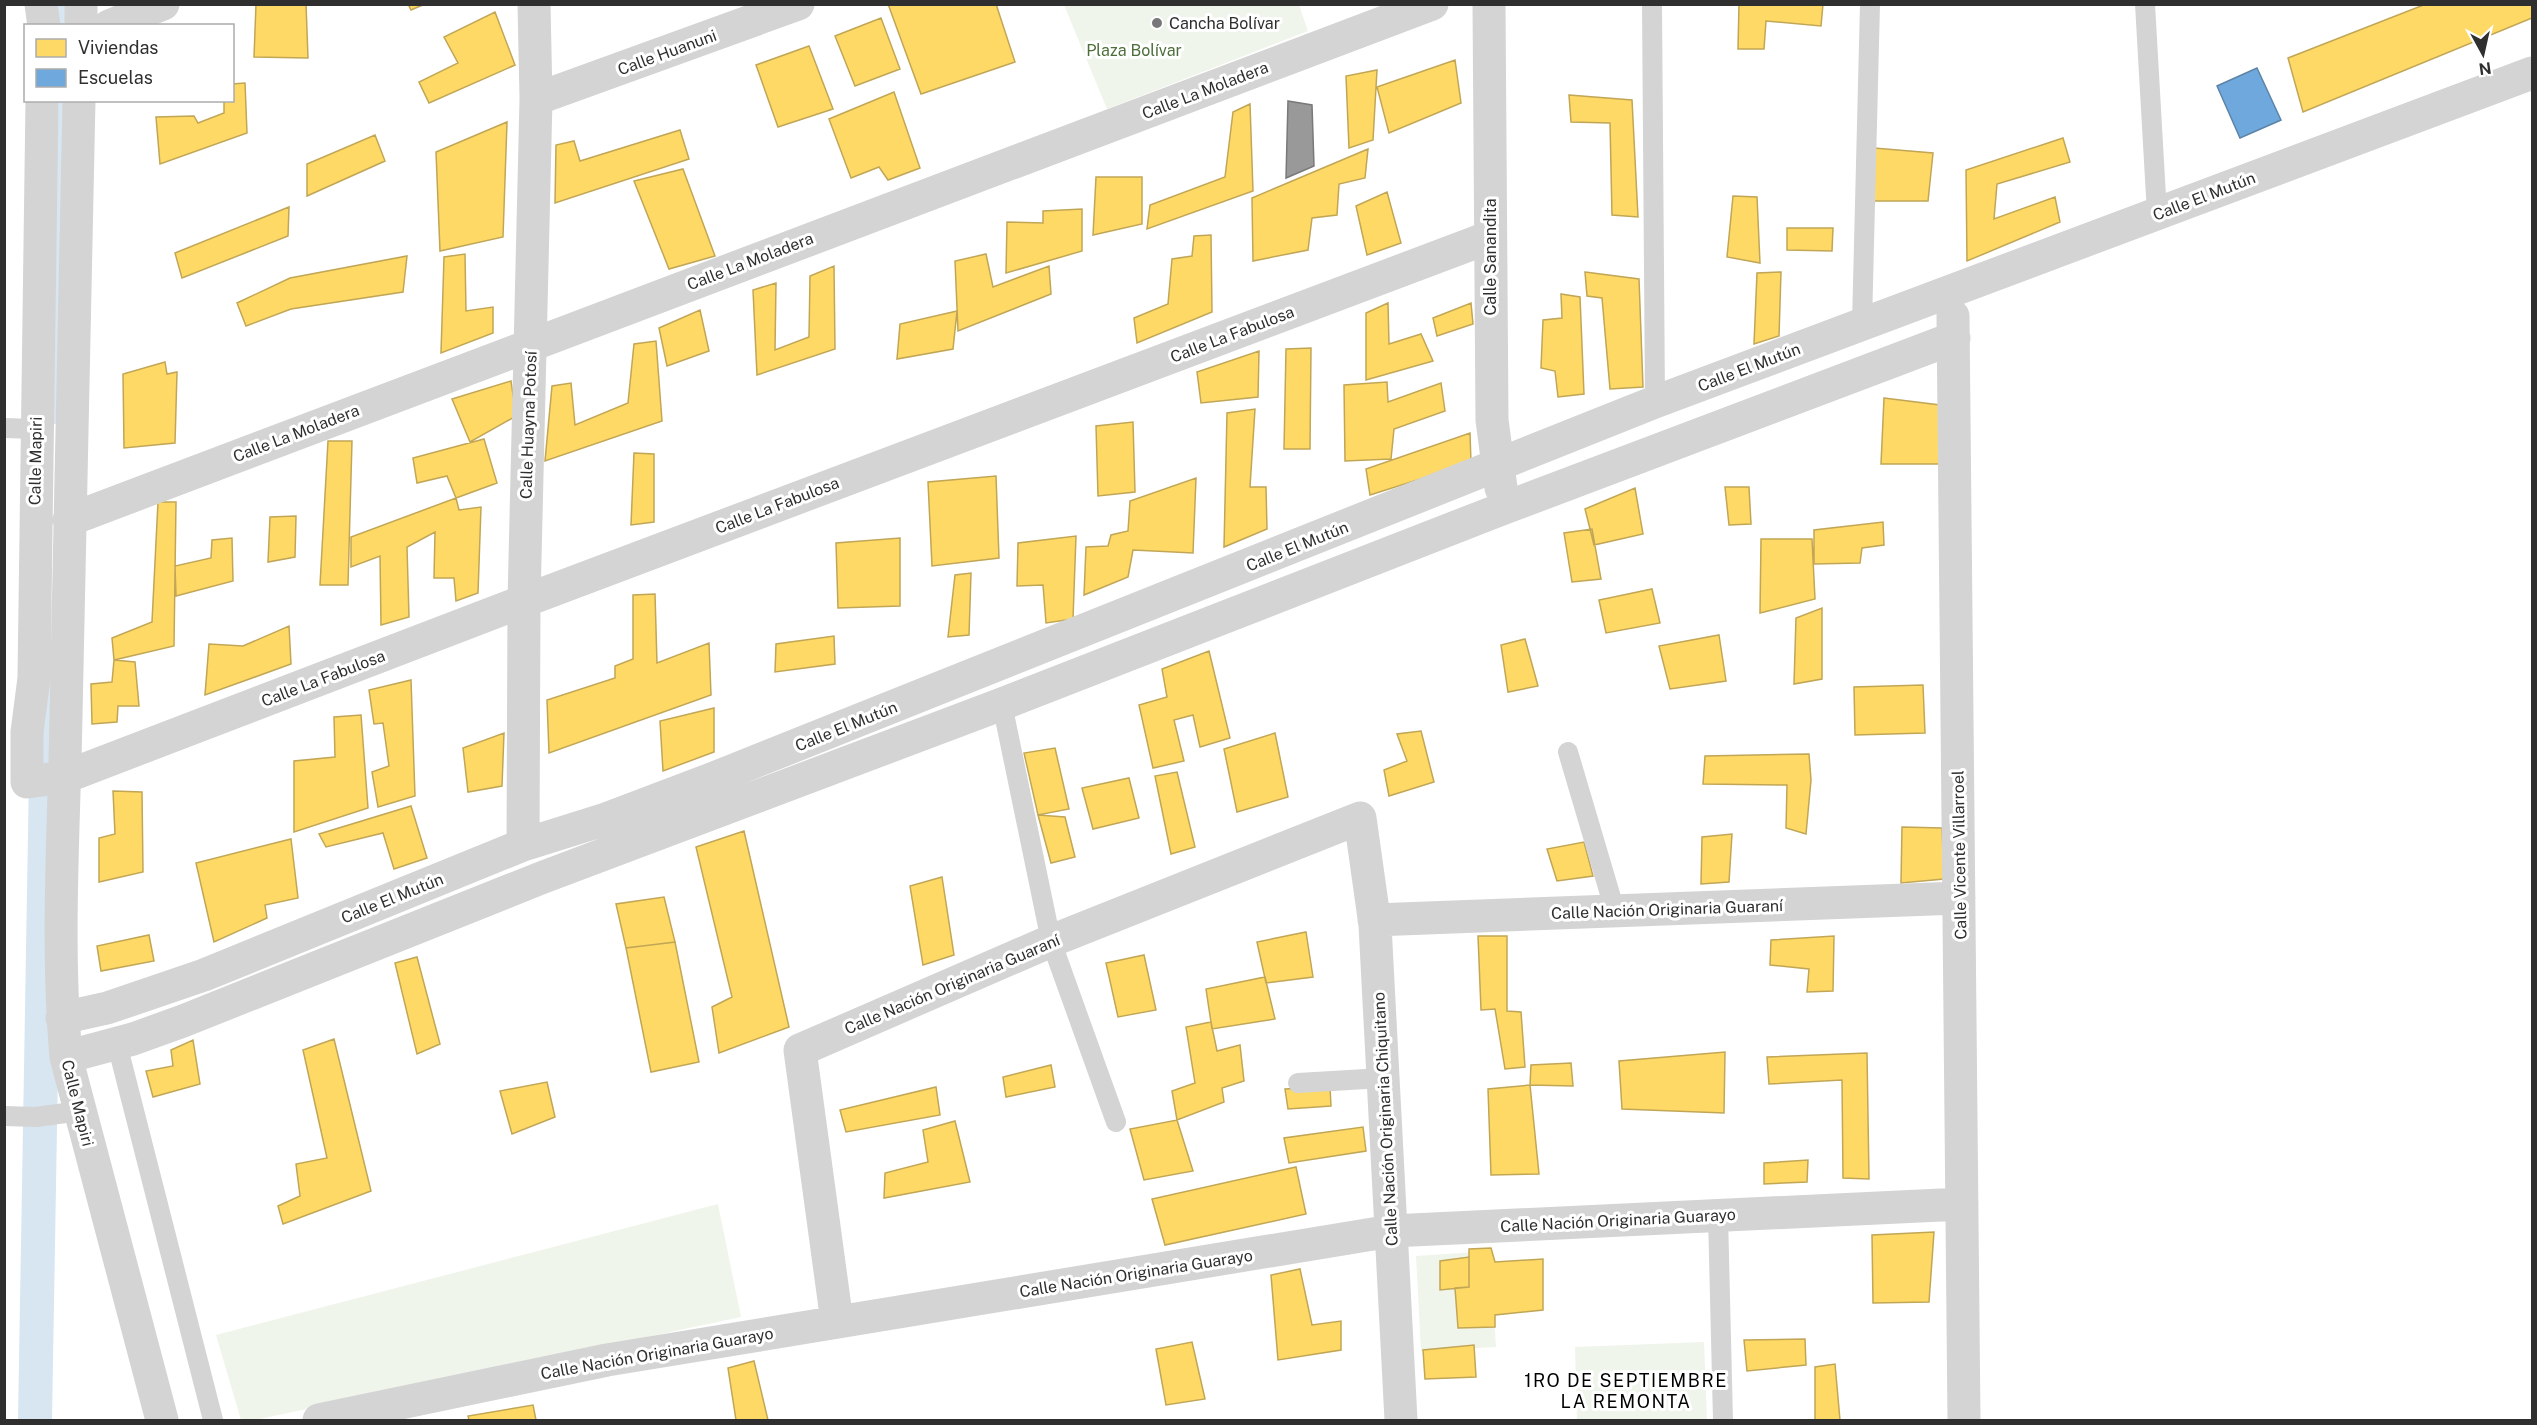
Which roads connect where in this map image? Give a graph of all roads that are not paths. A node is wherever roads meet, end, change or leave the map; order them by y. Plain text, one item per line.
1 (41, 4) edge
2 (81, 4) edge
3 (164, 4) edge
4 (534, 4) edge
5 (798, 4) edge
6 (1432, 4) edge
7 (1489, 4) edge
8 (1652, 4) edge
9 (1870, 4) edge
10 (2145, 4) edge
11 (44, 24) edge
12 (81, 24) edge
13 (114, 24) edge
14 (2532, 74) edge
15 (536, 99) junction
16 (42, 102) edge
17 (79, 102) edge
18 (2157, 214) junction
19 (1490, 237) junction
20 (1952, 290) junction
21 (1862, 324) junction
22 (1954, 338) junction
23 (530, 344) junction
24 (1655, 402) junction
25 (20, 429) edge
26 (1499, 466) junction
27 (1502, 508) junction
28 (69, 520) junction
29 (524, 601) junction
30 (1002, 704) junction
31 (1568, 752) dead end
32 (65, 777) junction
33 (1360, 818) joint
34 (523, 845) junction
35 (1959, 898) junction
36 (1615, 911) junction
37 (1374, 920) junction
38 (1051, 941) junction
39 (62, 1018) junction
40 (117, 1044) junction
41 (66, 1057) junction
42 (1383, 1078) junction
43 (1298, 1083) dead end
44 (80, 1111) junction
45 (4, 1116) edge
46 (1116, 1122) dead end
47 (1962, 1204) junction
48 (1718, 1215) junction
49 (1391, 1231) junction
50 (837, 1322) junction
51 (162, 1420) edge
52 (213, 1420) edge
53 (319, 1420) edge
54 (1401, 1420) edge
55 (1723, 1420) edge
56 (1964, 1420) edge

1 - 11 street
2 - 12 street
3 - 13 street
4 - 15 street, Calle Huayna Potosí
5 - 15 street, Calle Huanuni
6 - 23 street, Calle La Moladera
7 - 19 street, Calle Sanandita
8 - 24 lane
9 - 21 lane
10 - 18 lane
14 - 18 street, Calle El Mutún
15 - 23 street, Calle Huayna Potosí
16 - 25 street, Calle Mapiri
17 - 28 street, Calle Mapiri
18 - 20 street, Calle El Mutún
19 - 26 street, Calle Sanandita
19 - 29 street, Calle La Fabulosa
20 - 21 street, Calle El Mutún
20 - 22 street, Calle Vicente Villarroel
21 - 24 street, Calle El Mutún
22 - 27 street, Calle El Mutún
22 - 35 street, Calle Vicente Villarroel
23 - 28 street, Calle La Moladera
23 - 29 street, Calle Huayna Potosí
24 - 26 street, Calle El Mutún
25 - 32 street, Calle Mapiri
26 - 27 street, Calle Sanandita
26 - 34 street, Calle El Mutún
27 - 30 street, Calle El Mutún
28 - 32 street, Calle Mapiri
29 - 32 street, Calle La Fabulosa
29 - 34 street, Calle Huayna Potosí
30 - 38 lane
30 - 40 street, Calle El Mutún
31 - 36 lane
32 - 39 street, Calle Mapiri
33 - 37 street, Calle Nación Originaria Chiquitano
33 - 38 street, Calle Nación Originaria Guaraní
34 - 39 street, Calle El Mutún
35 - 36 street, Calle Nación Originaria Guaraní
35 - 47 street, Calle Vicente Villarroel
36 - 37 street, Calle Nación Originaria Guaraní
37 - 42 street, Calle Nación Originaria Chiquitano
38 - 46 lane
38 - 50 street, Calle Nación Originaria Guaraní
39 - 41 street, Calle Mapiri
40 - 41 street, Calle El Mutún
40 - 52 lane
41 - 44 street, Calle Mapiri
42 - 43 lane
42 - 49 street, Calle Nación Originaria Chiquitano
44 - 45 lane
44 - 51 street, Calle Mapiri
47 - 48 street, Calle Nación Originaria Guarayo
47 - 56 street, Calle Vicente Villarroel
48 - 49 street, Calle Nación Originaria Guarayo
48 - 55 lane
49 - 50 street, Calle Nación Originaria Guarayo
49 - 54 street, Calle Nación Originaria Chiquitano
50 - 53 street, Calle Nación Originaria Guarayo

